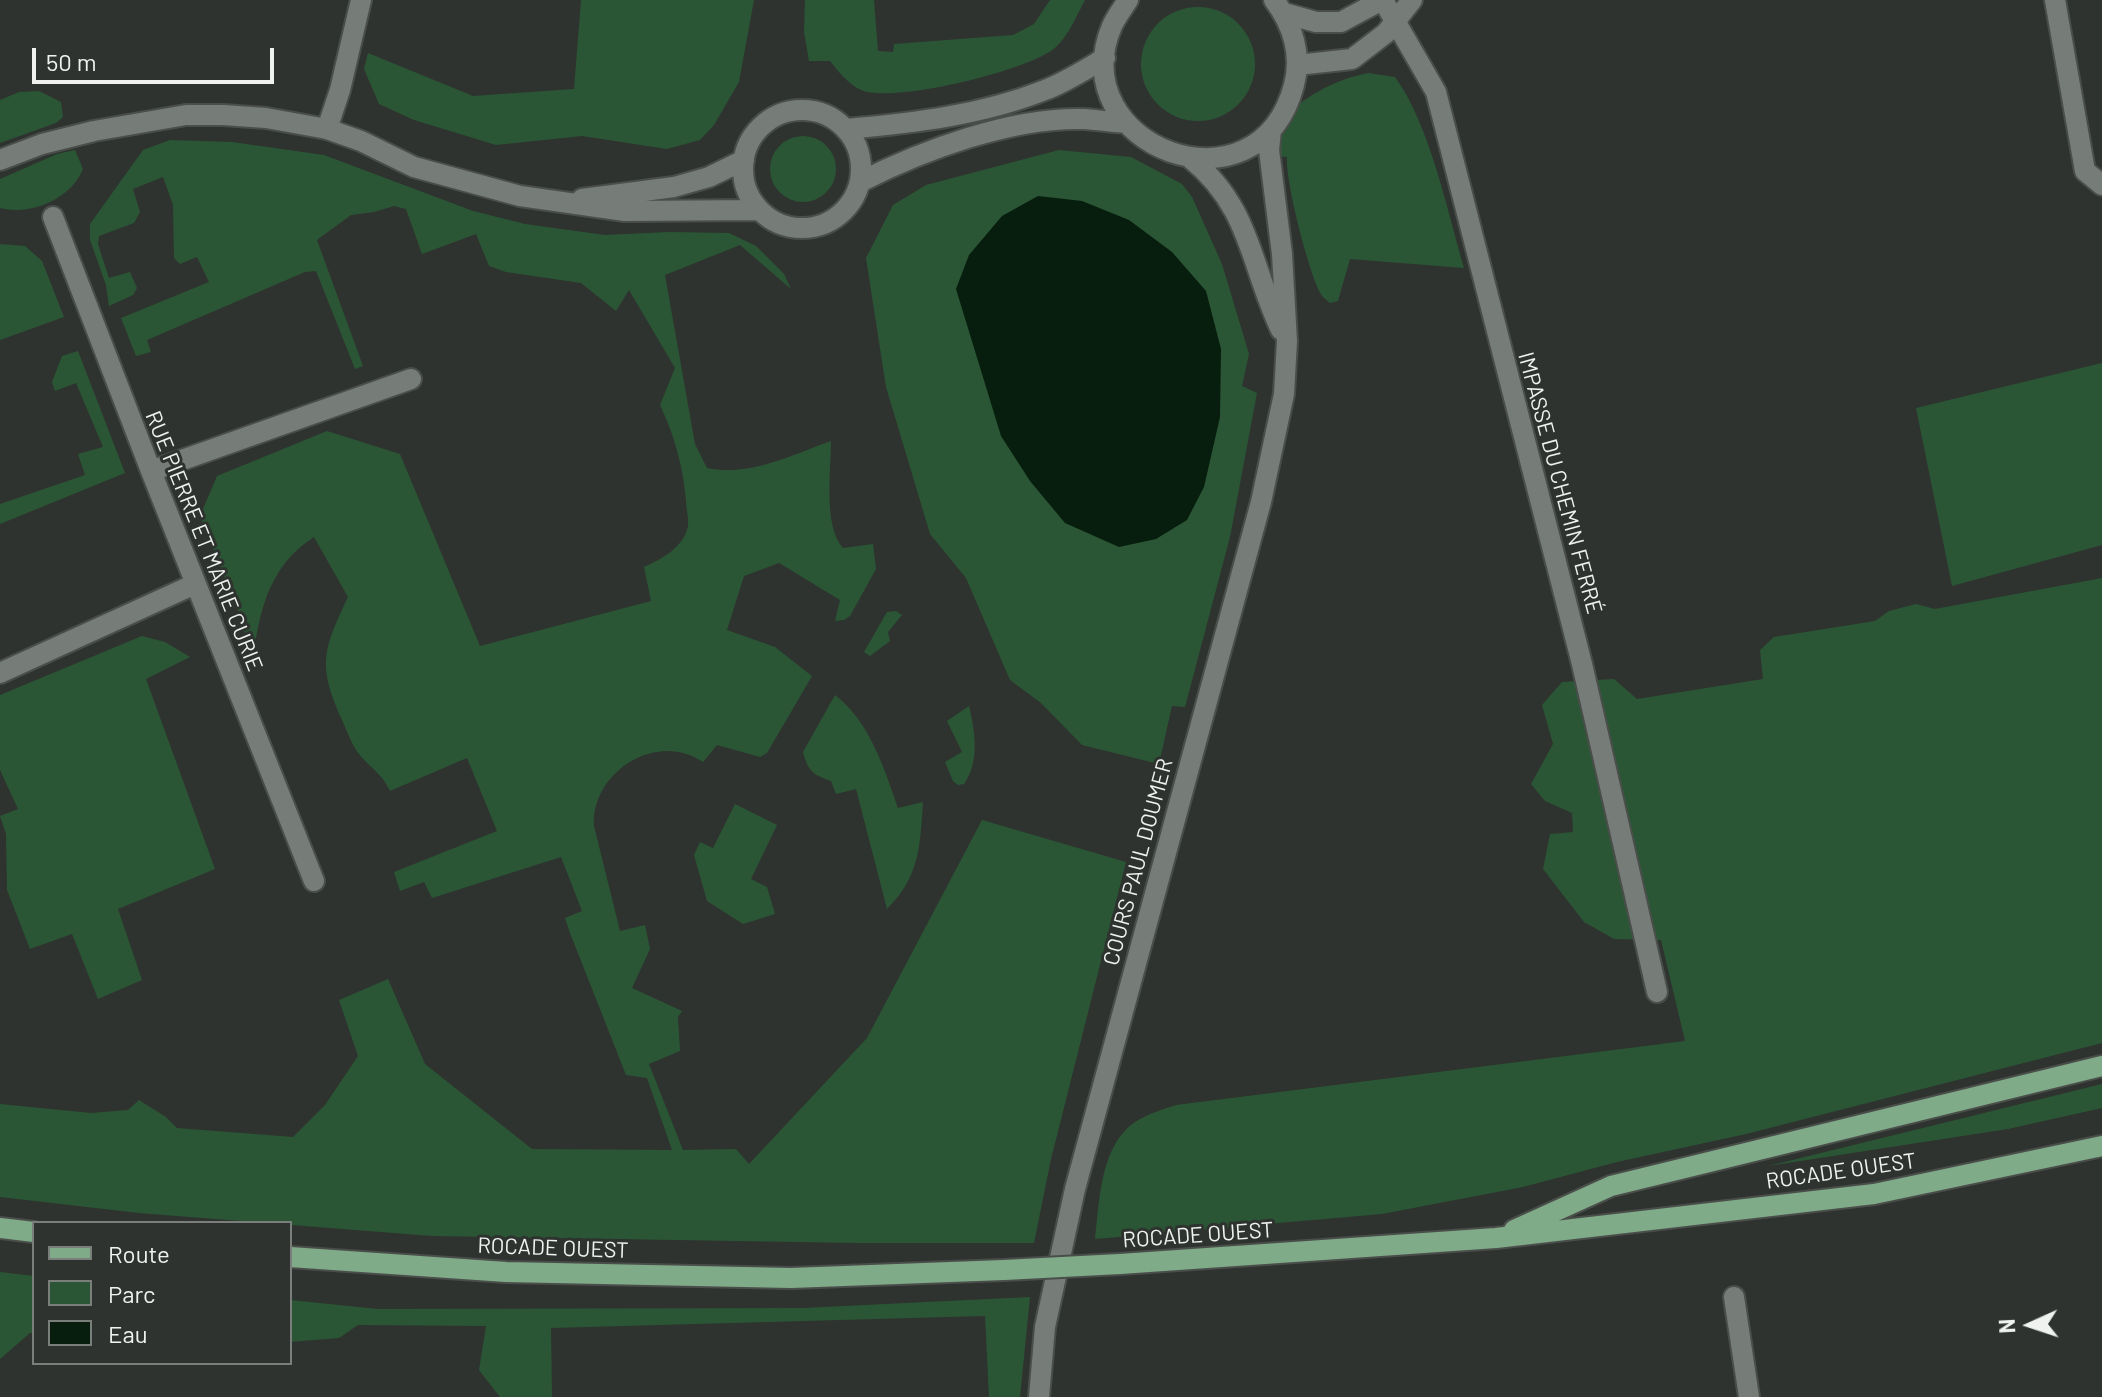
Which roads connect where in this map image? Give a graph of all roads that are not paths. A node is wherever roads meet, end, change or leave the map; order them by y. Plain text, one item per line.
1 (361, 0) edge
2 (1128, 0) edge
3 (1382, 0) edge
4 (1412, 0) edge
5 (2055, 0) edge
6 (1279, 6) edge
7 (1396, 21) junction
8 (1105, 58) junction
9 (1297, 65) junction
10 (1126, 123) junction
11 (327, 129) junction
12 (847, 129) junction
13 (1271, 130) junction
14 (1190, 158) junction
15 (0, 160) edge
16 (744, 160) junction
17 (860, 182) junction
18 (2102, 185) edge
19 (556, 202) junction
20 (759, 210) junction
21 (53, 217) dead end
22 (1287, 341) junction
23 (411, 379) dead end
24 (151, 471) junction
25 (195, 584) junction
26 (0, 673) edge
27 (314, 881) dead end
28 (1657, 992) dead end
29 (2102, 1066) edge
30 (2102, 1146) edge
31 (0, 1228) edge
32 (32, 1232) edge
33 (1496, 1238) junction
34 (292, 1257) edge
35 (1734, 1297) dead end
36 (1039, 1397) edge
37 (1749, 1397) edge

1 - 11 street
2 - 8 street
3 - 6 street
3 - 7 street, IMPASSE DU CHEMIN FERRÉ
4 - 7 street
5 - 18 street
6 - 9 street
7 - 9 street
7 - 28 street, IMPASSE DU CHEMIN FERRÉ
8 - 10 street
8 - 12 street
9 - 13 street
10 - 14 street
10 - 17 street
11 - 15 street
11 - 19 street
12 - 16 street
12 - 17 street
13 - 14 street
13 - 22 street, COURS PAUL DOUMER
14 - 22 street, COURS PAUL DOUMER
16 - 19 street
16 - 20 street
17 - 20 street
19 - 20 street
21 - 24 street, RUE PIERRE ET MARIE CURIE
22 - 36 street, COURS PAUL DOUMER
23 - 24 street
24 - 25 street, RUE PIERRE ET MARIE CURIE
25 - 26 street
25 - 27 street, RUE PIERRE ET MARIE CURIE
29 - 33 main road
30 - 33 main road, ROCADE OUEST
31 - 32 main road
33 - 34 main road, ROCADE OUEST, bridge
35 - 37 street

